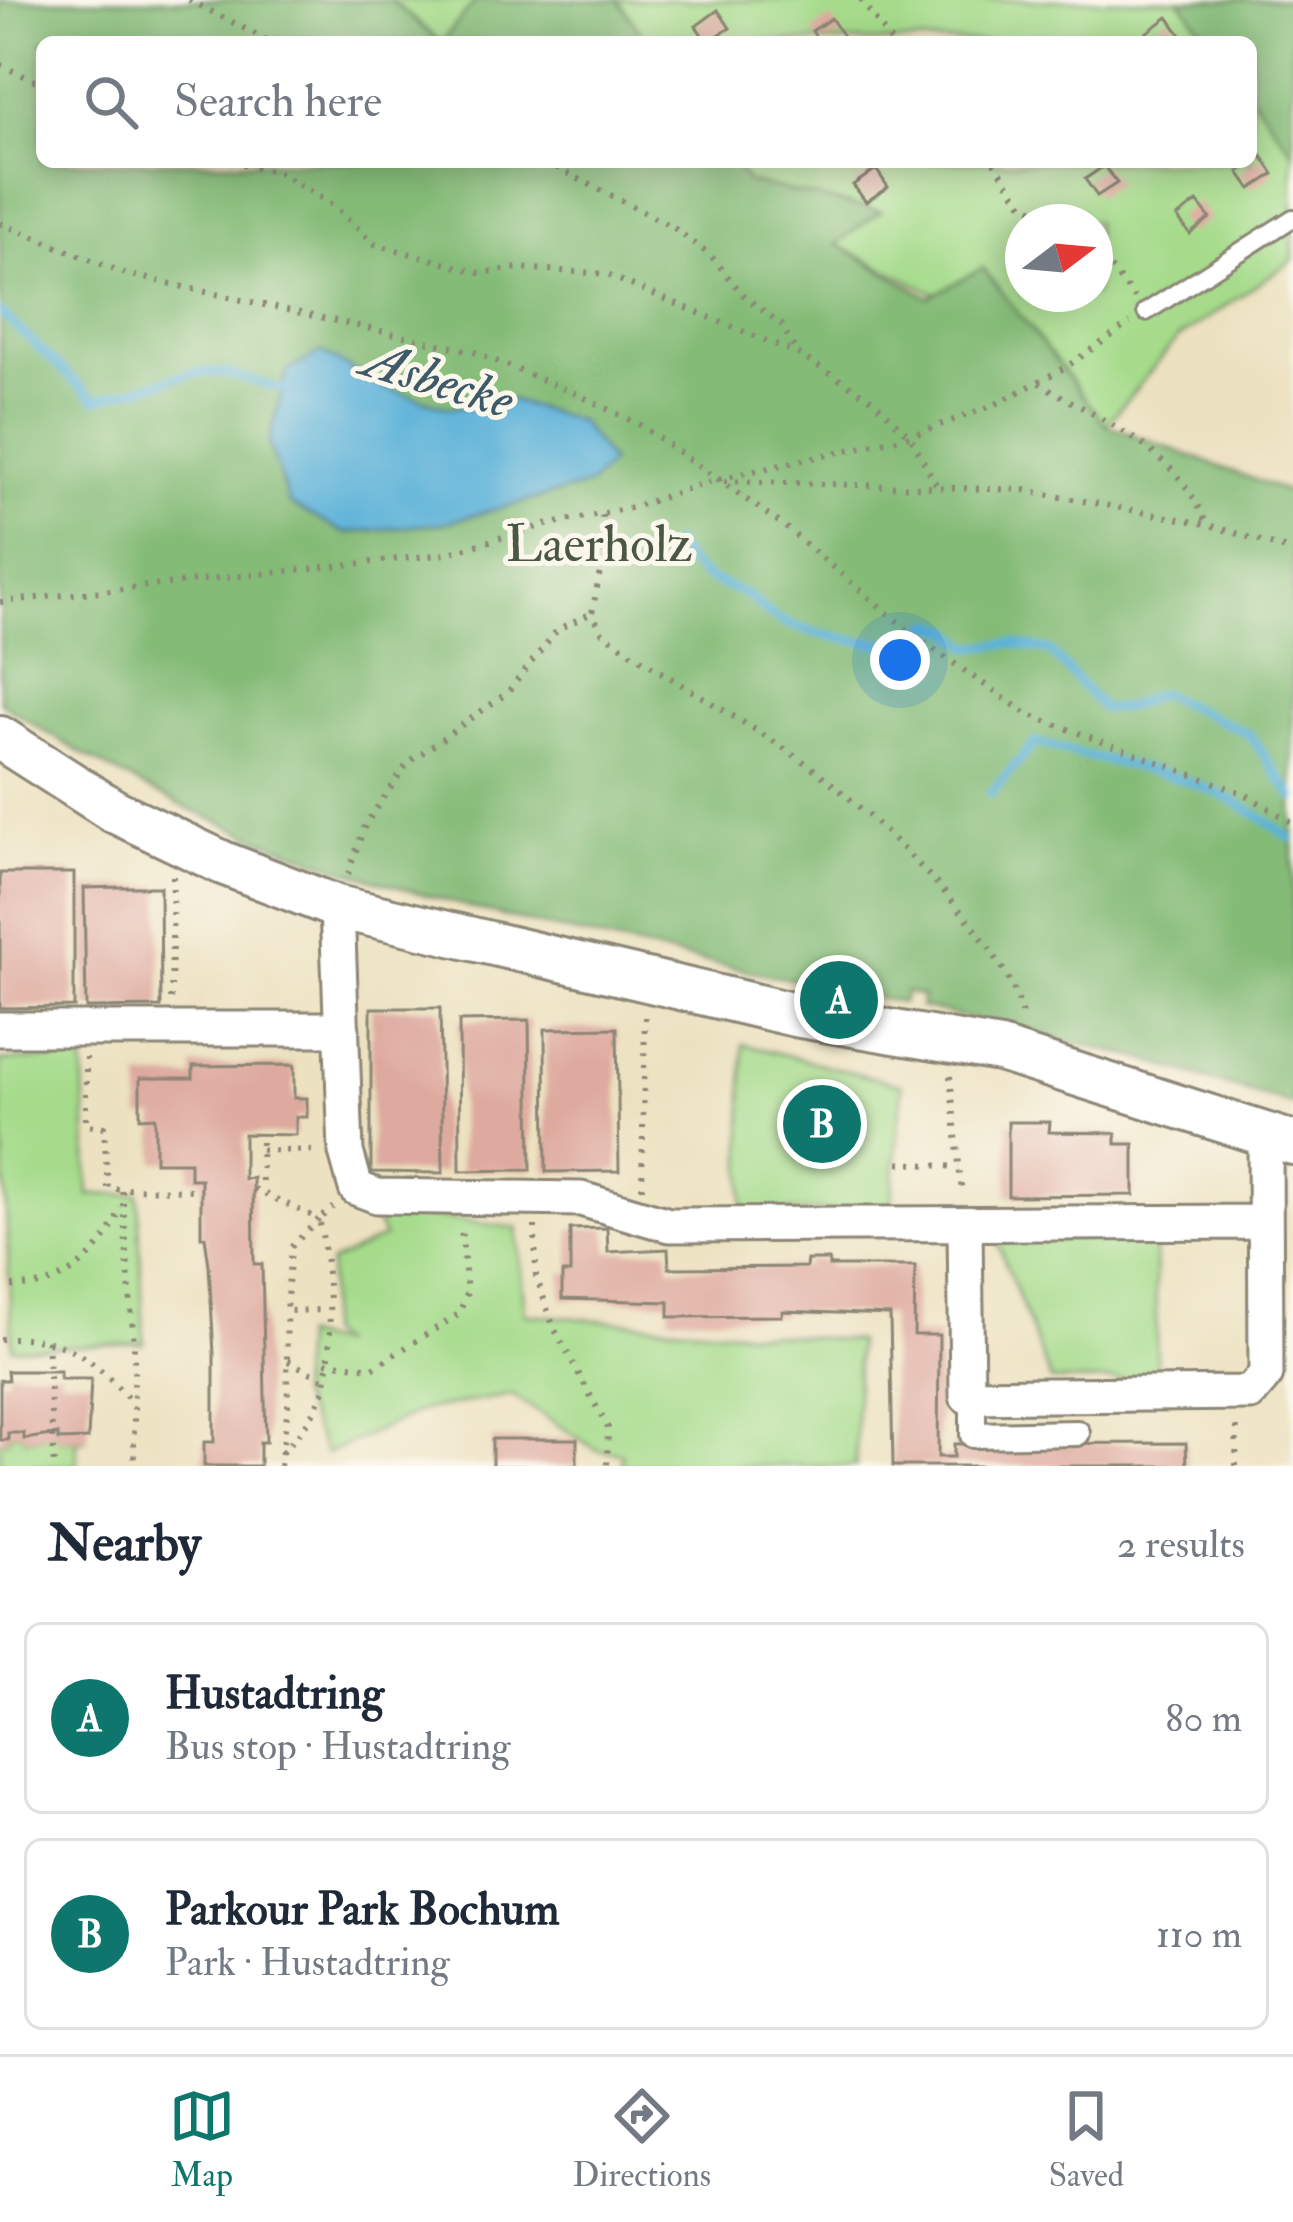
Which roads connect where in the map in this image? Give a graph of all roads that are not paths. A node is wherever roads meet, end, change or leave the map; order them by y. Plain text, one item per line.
1 (1293, 218) edge
2 (1146, 312) road end
3 (0, 738) edge
4 (337, 907) junction
5 (0, 1029) edge
6 (342, 1029) junction
7 (1279, 1138) edge
8 (1265, 1222) junction
9 (965, 1225) junction
10 (973, 1396) junction
11 (1077, 1433) dead end

1 - 2 lane
3 - 4 street
4 - 6 street
4 - 7 street
5 - 6 street
6 - 9 street
7 - 8 street
8 - 9 street
8 - 10 street
9 - 10 street
10 - 11 street

